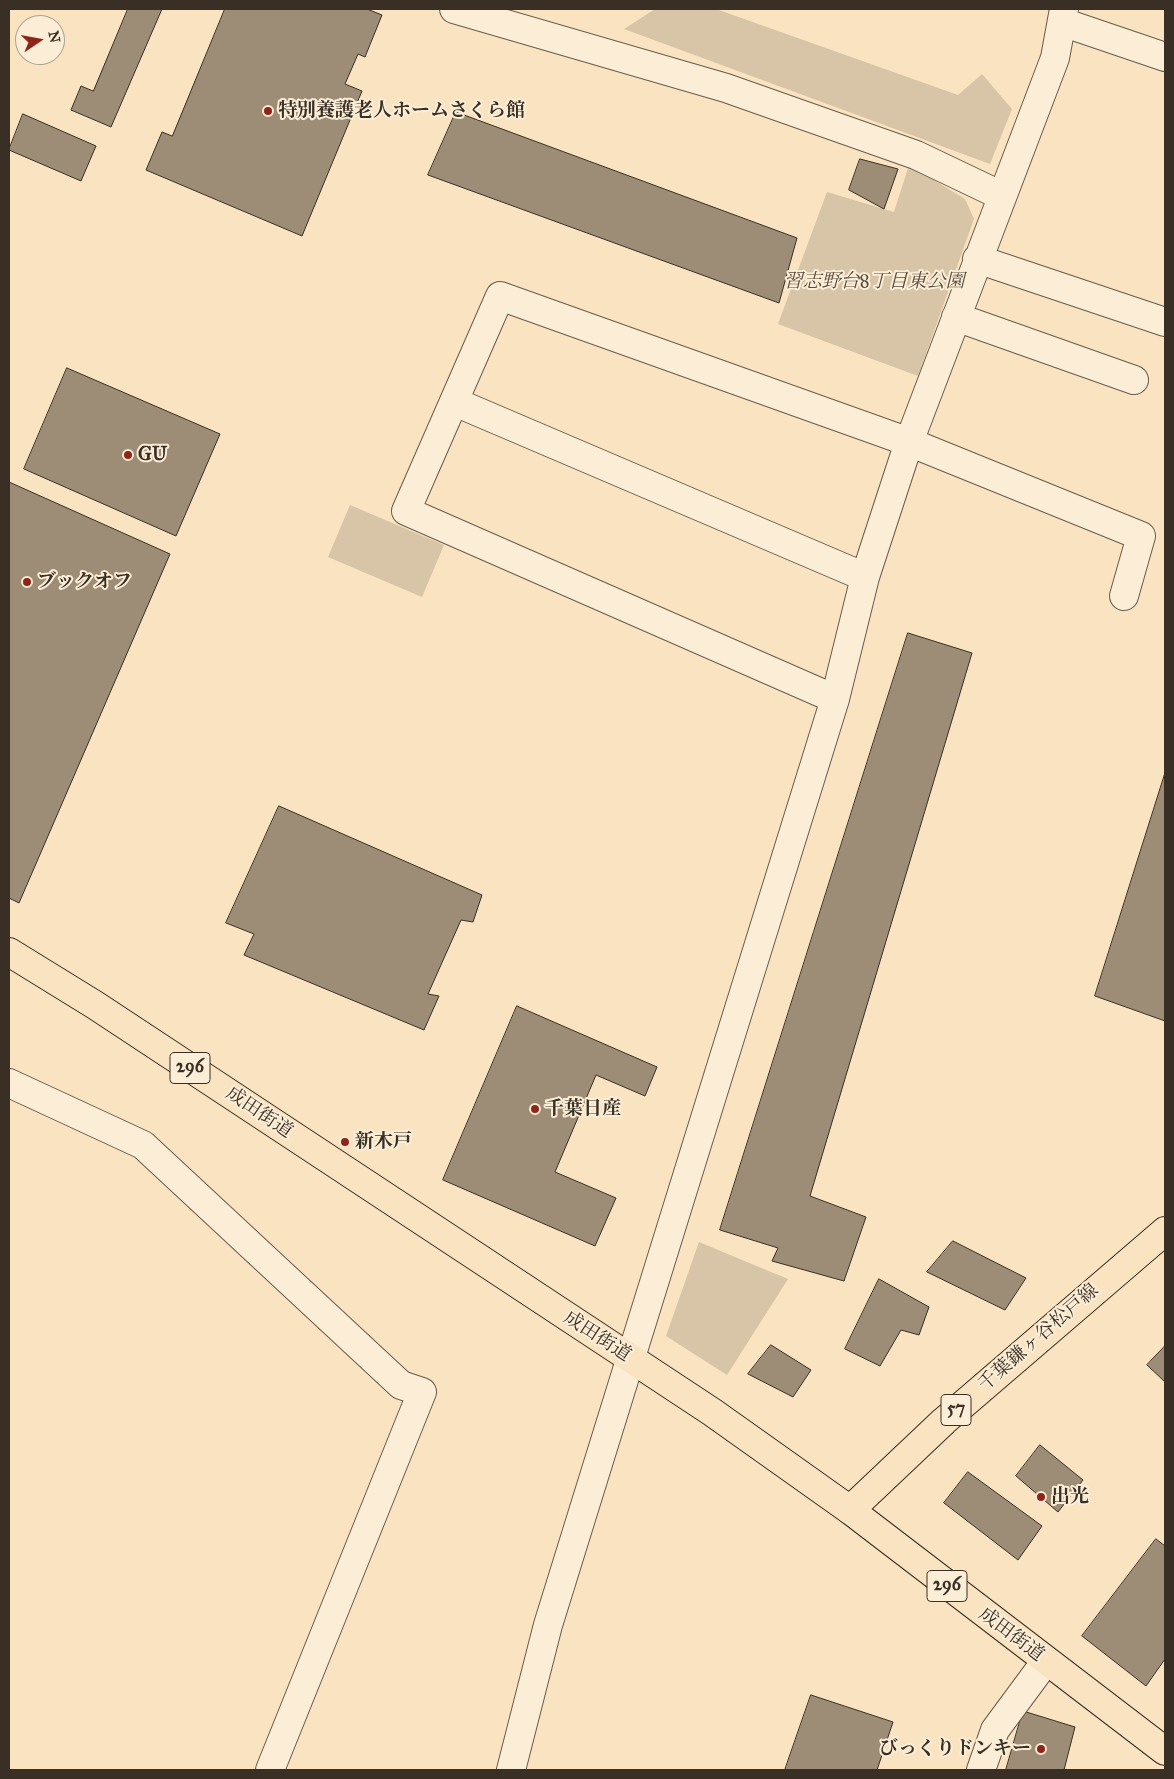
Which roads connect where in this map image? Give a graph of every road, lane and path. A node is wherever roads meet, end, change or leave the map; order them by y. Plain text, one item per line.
1 (463, 10) edge
2 (1063, 15) edge
3 (1165, 57) edge
4 (1002, 196) junction
5 (977, 259) junction
6 (956, 316) junction
7 (1165, 322) edge
8 (1134, 380) dead end
9 (455, 402) junction
10 (909, 442) junction
11 (865, 577) junction
12 (1124, 596) dead end
13 (835, 699) junction
14 (9, 952) edge
15 (9, 1083) edge
16 (1165, 1231) edge
17 (630, 1359) junction
18 (850, 1510) junction
19 (1046, 1661) junction
20 (1165, 1751) edge
21 (270, 1770) edge
22 (511, 1770) edge
23 (982, 1770) edge

1 - 4 street
2 - 3 street
2 - 4 street
4 - 5 street
5 - 6 street
5 - 7 street
6 - 8 street
6 - 10 street
9 - 10 street
9 - 11 street
9 - 13 street
10 - 11 street
10 - 12 street
11 - 13 street
13 - 17 street
14 - 17 main road, 成田街道 / 296
15 - 21 street
16 - 18 main road, 千葉鎌ヶ谷松戸線 / 57
17 - 18 main road, 成田街道 / 296
17 - 22 street
18 - 19 main road, 成田街道 / 296
19 - 20 main road, 成田街道 / 296
19 - 23 street

